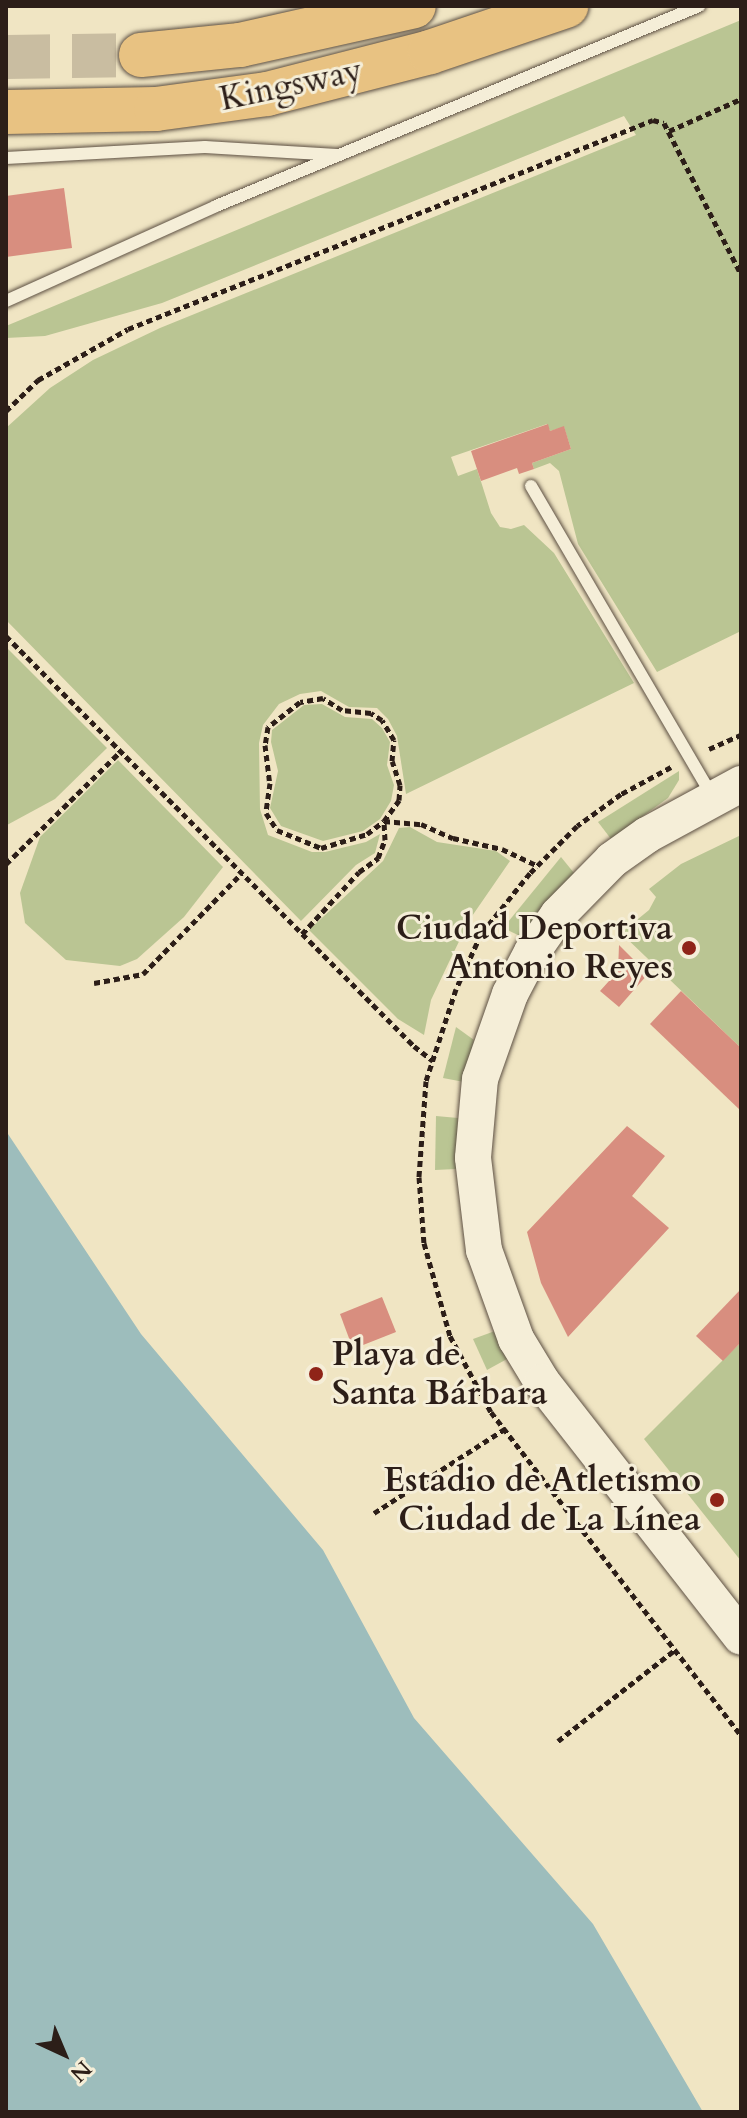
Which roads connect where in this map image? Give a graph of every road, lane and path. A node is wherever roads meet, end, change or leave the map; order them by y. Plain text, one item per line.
1 (414, 6) edge
2 (566, 6) edge
3 (699, 6) edge
4 (141, 55) tunnel mouth
5 (741, 99) edge
6 (6, 112) edge
7 (669, 131) junction
8 (340, 155) junction
9 (6, 158) edge
10 (741, 274) edge
11 (6, 301) edge
12 (6, 411) edge
13 (531, 486) dead end
14 (6, 636) edge
15 (741, 735) edge
16 (121, 751) junction
17 (691, 758) junction
18 (728, 791) edge
19 (384, 821) junction
20 (6, 864) edge
21 (538, 866) junction
22 (242, 873) junction
23 (302, 934) junction
24 (94, 983) dead end
25 (433, 1061) junction
26 (505, 1429) junction
27 (374, 1513) dead end
28 (741, 1637) edge
29 (675, 1650) junction
30 (741, 1735) edge
31 (558, 1741) dead end

1 - 4 highway, Kingsway
2 - 6 highway, Kingsway
3 - 8 lane
5 - 7 path
7 - 10 path
7 - 12 path
8 - 9 lane
8 - 11 lane
13 - 17 lane
14 - 16 path
15 - 17 path
16 - 20 path
16 - 22 path
17 - 18 lane
17 - 21 path
18 - 28 main road
19 - 19 path
19 - 21 path
19 - 23 path
21 - 25 path
22 - 23 path
22 - 24 path
23 - 25 path
25 - 26 path
26 - 27 path
26 - 29 path
29 - 30 path
29 - 31 path

